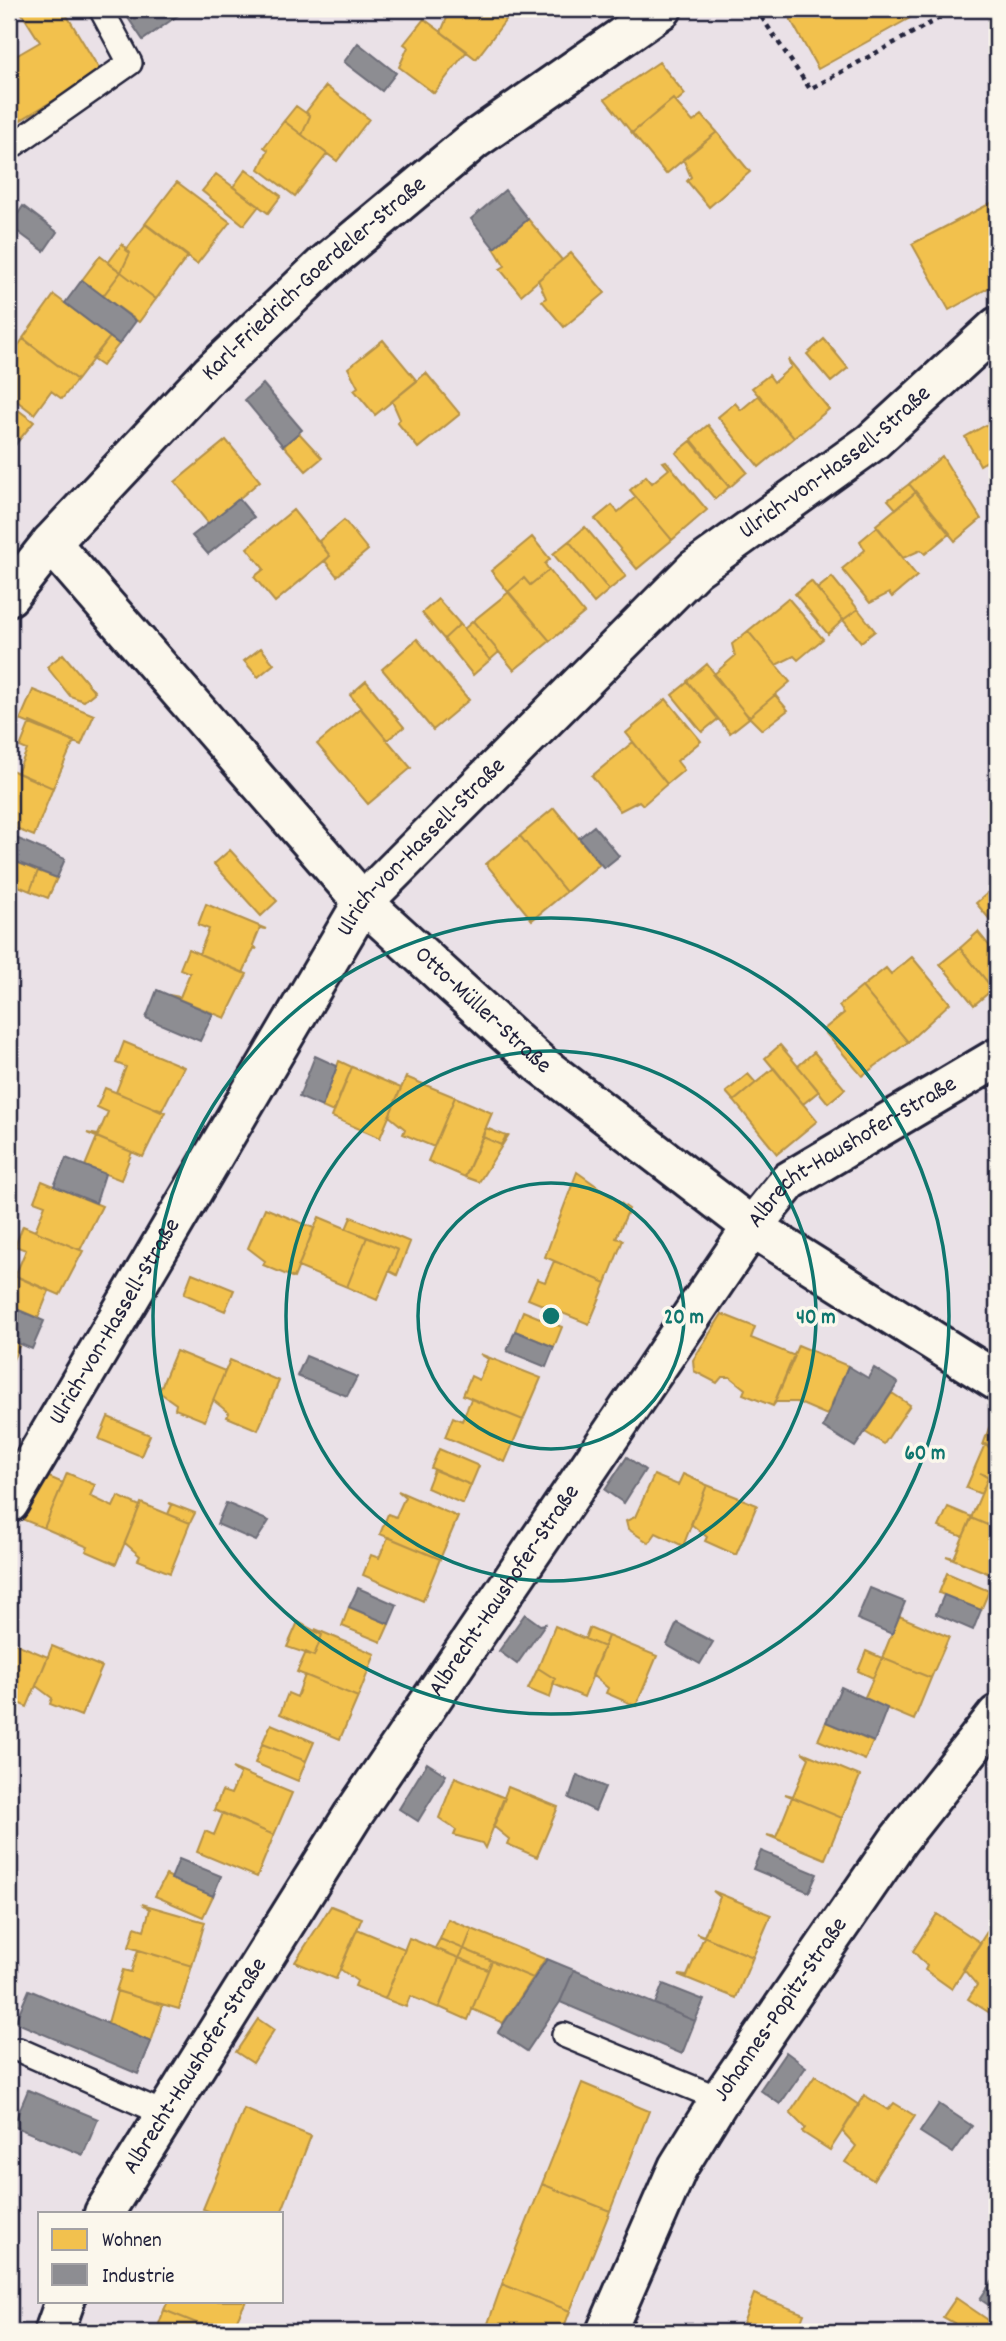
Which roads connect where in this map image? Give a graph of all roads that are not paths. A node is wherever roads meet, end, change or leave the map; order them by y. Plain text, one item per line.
1 (101, 9) edge
2 (662, 9) edge
3 (9, 148) edge
4 (997, 327) edge
5 (51, 543) junction
6 (9, 596) edge
7 (363, 902) junction
8 (997, 1058) edge
9 (752, 1227) junction
10 (997, 1381) edge
11 (9, 1503) edge
12 (997, 1716) edge
13 (564, 2035) dead end
14 (19, 2050) dead end
15 (720, 2099) junction
16 (165, 2114) junction
17 (105, 2212) edge
18 (65, 2302) edge
19 (54, 2332) edge
20 (606, 2332) edge

1 - 3 lane
2 - 5 street, Karl-Friedrich-Goerdeler-Straße
4 - 7 street, Ulrich-von-Hassell-Straße
5 - 6 street, Karl-Friedrich-Goerdeler-Straße
5 - 7 street, Otto-Müller-Straße
7 - 9 street, Otto-Müller-Straße
7 - 11 street, Ulrich-von-Hassell-Straße
8 - 9 street, Albrecht-Haushofer-Straße
9 - 10 street, Otto-Müller-Straße
9 - 16 street, Albrecht-Haushofer-Straße
12 - 15 street, Johannes-Popitz-Straße
13 - 15 lane
14 - 16 lane
15 - 20 street, Johannes-Popitz-Straße
16 - 17 street, Albrecht-Haushofer-Straße
18 - 19 street

